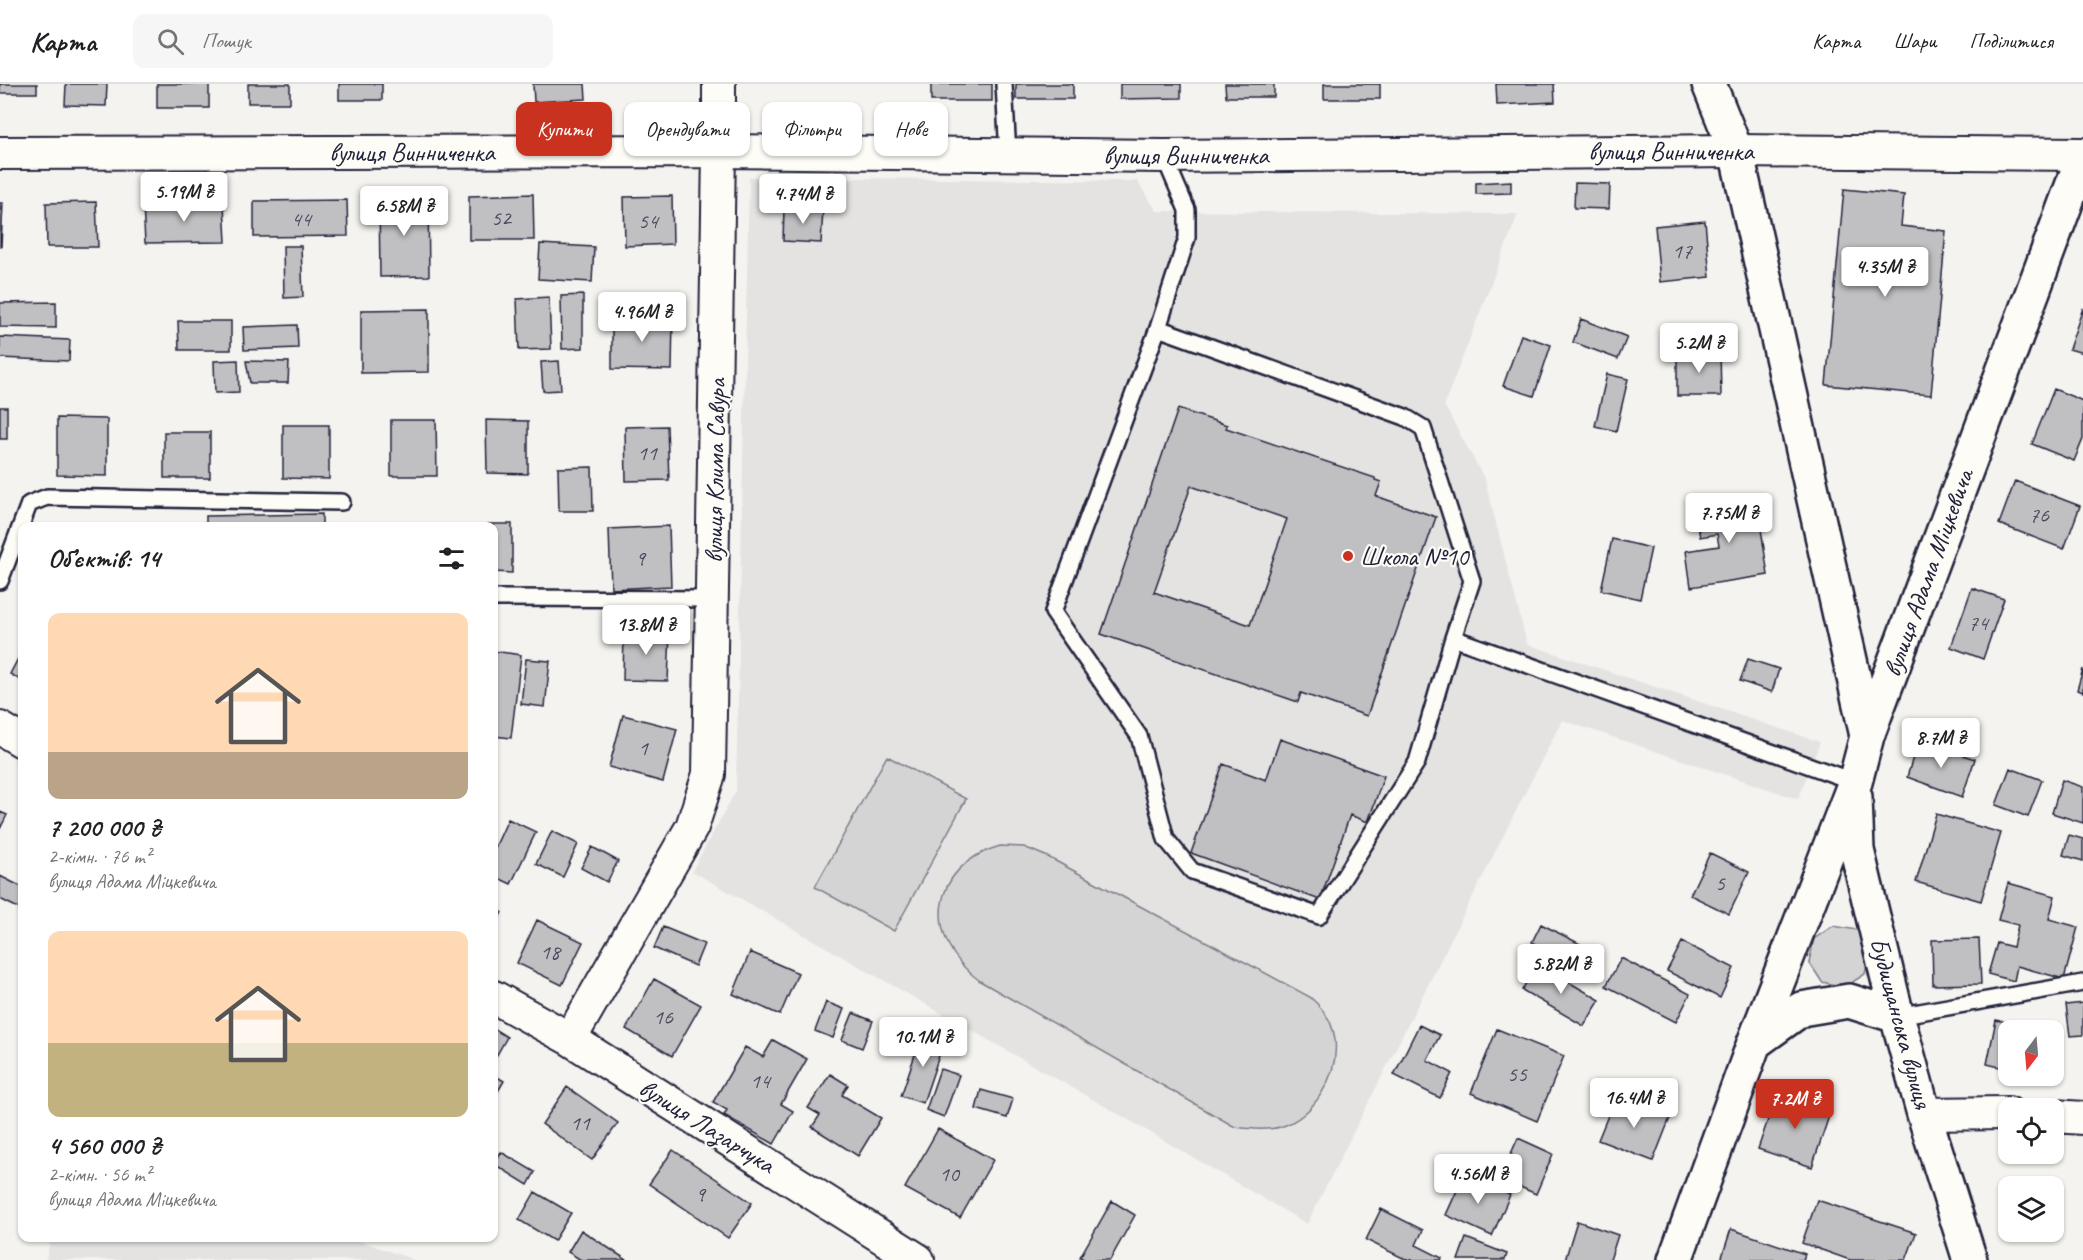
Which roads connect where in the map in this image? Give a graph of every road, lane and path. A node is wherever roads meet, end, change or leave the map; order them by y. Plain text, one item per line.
1 (719, 84) edge
2 (1004, 84) edge
3 (1710, 84) edge
4 (719, 102) edge
5 (624, 151) edge
6 (750, 151) edge
7 (1736, 151) junction
8 (0, 153) edge
9 (1008, 155) junction
10 (2083, 155) edge
11 (719, 156) edge
12 (1164, 156) junction
13 (1158, 328) junction
14 (342, 502) dead end
15 (22, 522) edge
16 (18, 533) edge
17 (0, 581) edge
18 (498, 598) edge
19 (713, 599) junction
20 (1453, 638) junction
21 (0, 728) edge
22 (1867, 736) junction
23 (18, 739) edge
24 (1855, 782) junction
25 (2083, 982) edge
26 (498, 999) edge
27 (1897, 1016) junction
28 (570, 1039) junction
29 (1754, 1043) junction
30 (1998, 1113) edge
31 (1924, 1114) junction
32 (2064, 1117) edge
33 (2083, 1118) edge
34 (918, 1260) edge
35 (1675, 1260) edge
36 (1970, 1260) edge

1 - 4 street, вулиця Клима Савура
2 - 9 lane
3 - 7 street
5 - 8 street, вулиця Винниченка
6 - 9 street, вулиця Винниченка
7 - 10 street, вулиця Винниченка
7 - 12 street, вулиця Винниченка
7 - 22 street
9 - 12 street, вулиця Винниченка
10 - 22 street, вулиця Адама Міцкевича
11 - 19 street, вулиця Клима Савура
12 - 13 lane
13 - 20 lane
13 - 20 lane
14 - 15 lane
16 - 17 lane
18 - 19 lane
19 - 28 street, вулиця Клима Савура
20 - 24 lane
21 - 23 street
22 - 24 street, вулиця Адама Міцкевича
24 - 27 street, Будищанська вулиця
24 - 29 street, вулиця Адама Міцкевича
25 - 27 lane
26 - 28 street, вулиця Лазарчука
27 - 29 street
27 - 31 street, Будищанська вулиця
28 - 34 street, вулиця Лазарчука
29 - 35 street, вулиця Адама Міцкевича
30 - 31 street
31 - 36 street, Будищанська вулиця
32 - 33 street

